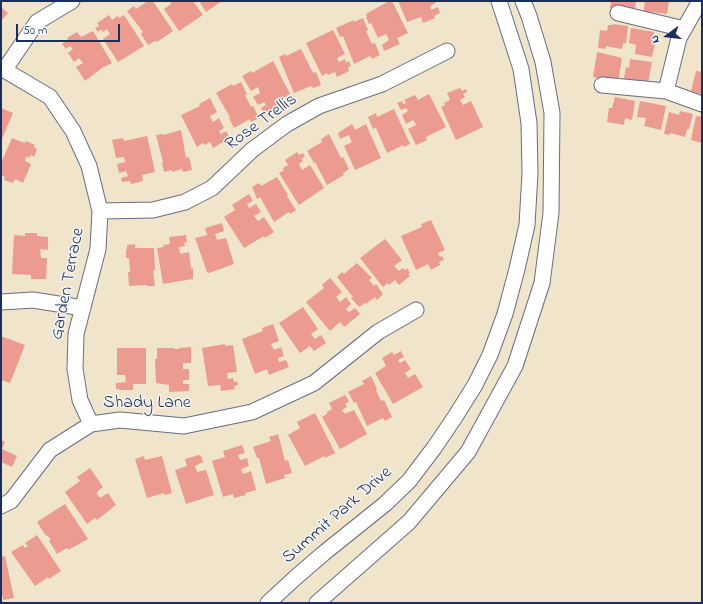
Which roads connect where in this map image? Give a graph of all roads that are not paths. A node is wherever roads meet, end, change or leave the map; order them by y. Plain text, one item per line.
1 (72, 1) edge
2 (499, 1) edge
3 (523, 1) edge
4 (698, 11) edge
5 (618, 13) dead end
6 (684, 29) junction
7 (447, 51) dead end
8 (3, 69) edge
9 (602, 85) dead end
10 (666, 91) junction
11 (702, 104) edge
12 (100, 211) junction
13 (1, 302) edge
14 (83, 308) junction
15 (416, 310) dead end
16 (91, 424) junction
17 (1, 506) edge
18 (268, 603) edge
19 (317, 603) edge

1 - 8 street
2 - 18 street, Summit Park Drive
3 - 19 street
4 - 6 street
5 - 6 street
6 - 10 street
7 - 12 street, Rose Trellis
8 - 12 street, Garden Terrace
9 - 10 street
10 - 11 street
12 - 14 street, Garden Terrace
13 - 14 street
14 - 16 street, Garden Terrace
15 - 16 street, Shady Lane
16 - 17 street, Shady Lane

